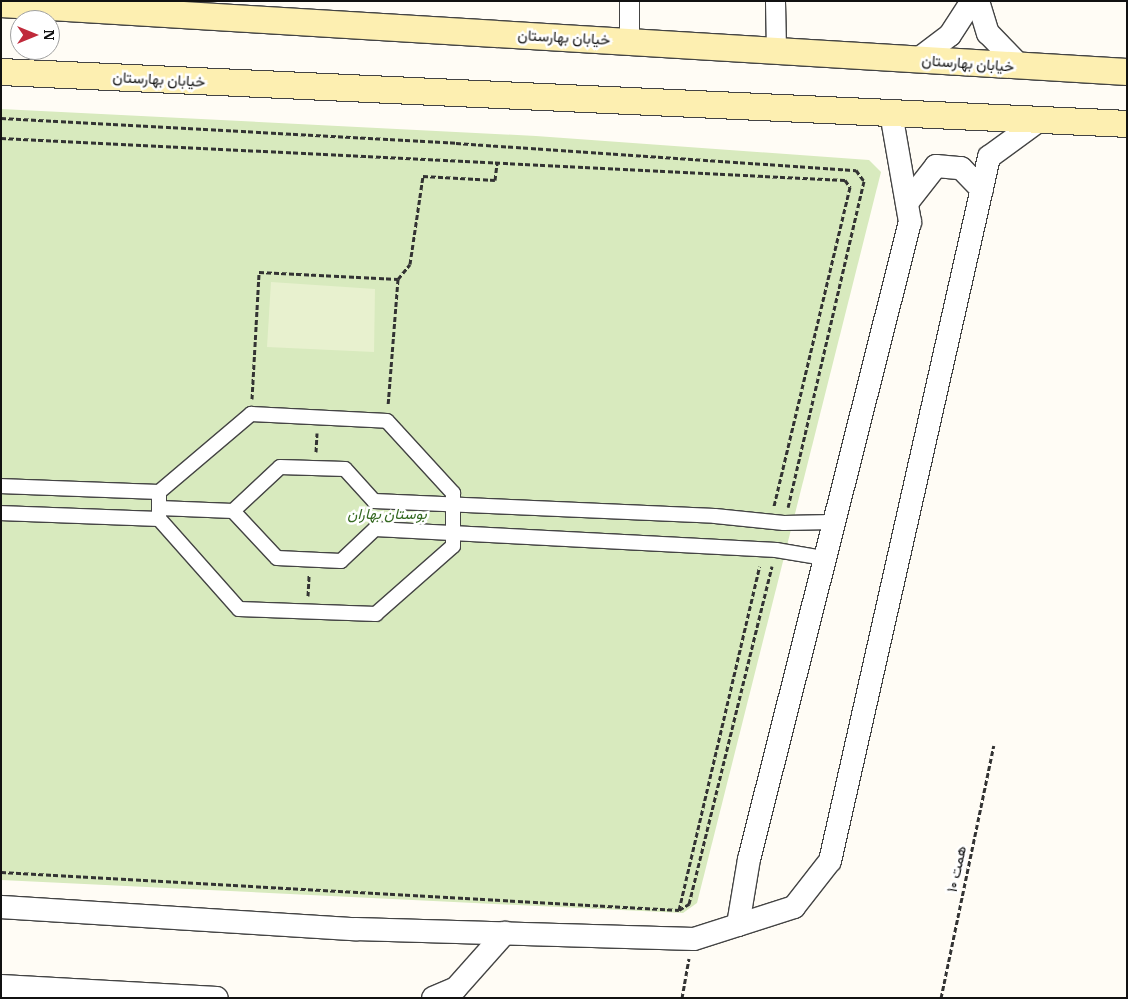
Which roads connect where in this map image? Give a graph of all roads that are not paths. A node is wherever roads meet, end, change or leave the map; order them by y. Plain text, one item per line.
1 (628, 1) edge
2 (775, 1) edge
3 (972, 1) edge
4 (978, 1) edge
5 (1, 4) edge
6 (629, 40) junction
7 (776, 50) junction
8 (917, 60) junction
9 (1021, 67) junction
10 (1, 72) edge
11 (1127, 72) edge
12 (891, 113) junction
13 (1040, 120) junction
14 (1127, 124) edge
15 (982, 190) junction
16 (906, 203) junction
17 (1, 486) edge
18 (159, 492) junction
19 (453, 506) junction
20 (233, 511) junction
21 (1, 513) edge
22 (159, 513) junction
23 (833, 522) junction
24 (454, 534) junction
25 (824, 558) junction
26 (1, 907) edge
27 (738, 925) junction
28 (505, 933) junction
29 (1, 986) edge
30 (217, 998) edge
31 (434, 998) edge

1 - 6 street
2 - 7 street
3 - 8 street
4 - 9 street
5 - 6 main road, خیابان بهارستان
6 - 7 main road, خیابان بهارستان
7 - 8 main road, خیابان بهارستان
8 - 9 main road, خیابان بهارستان
9 - 11 main road, خیابان بهارستان
10 - 12 main road, خیابان بهارستان
12 - 13 main road, خیابان بهارستان
12 - 16 street
13 - 14 main road, خیابان بهارستان
13 - 15 street
15 - 16 street
15 - 27 street
16 - 23 street
17 - 18 street
18 - 19 street
18 - 22 street
19 - 20 street
19 - 23 street
19 - 24 street
20 - 22 street
20 - 24 street
21 - 22 street
22 - 24 street
23 - 25 street
24 - 25 street
25 - 27 street
26 - 28 street
27 - 28 street
28 - 31 street
29 - 30 street

